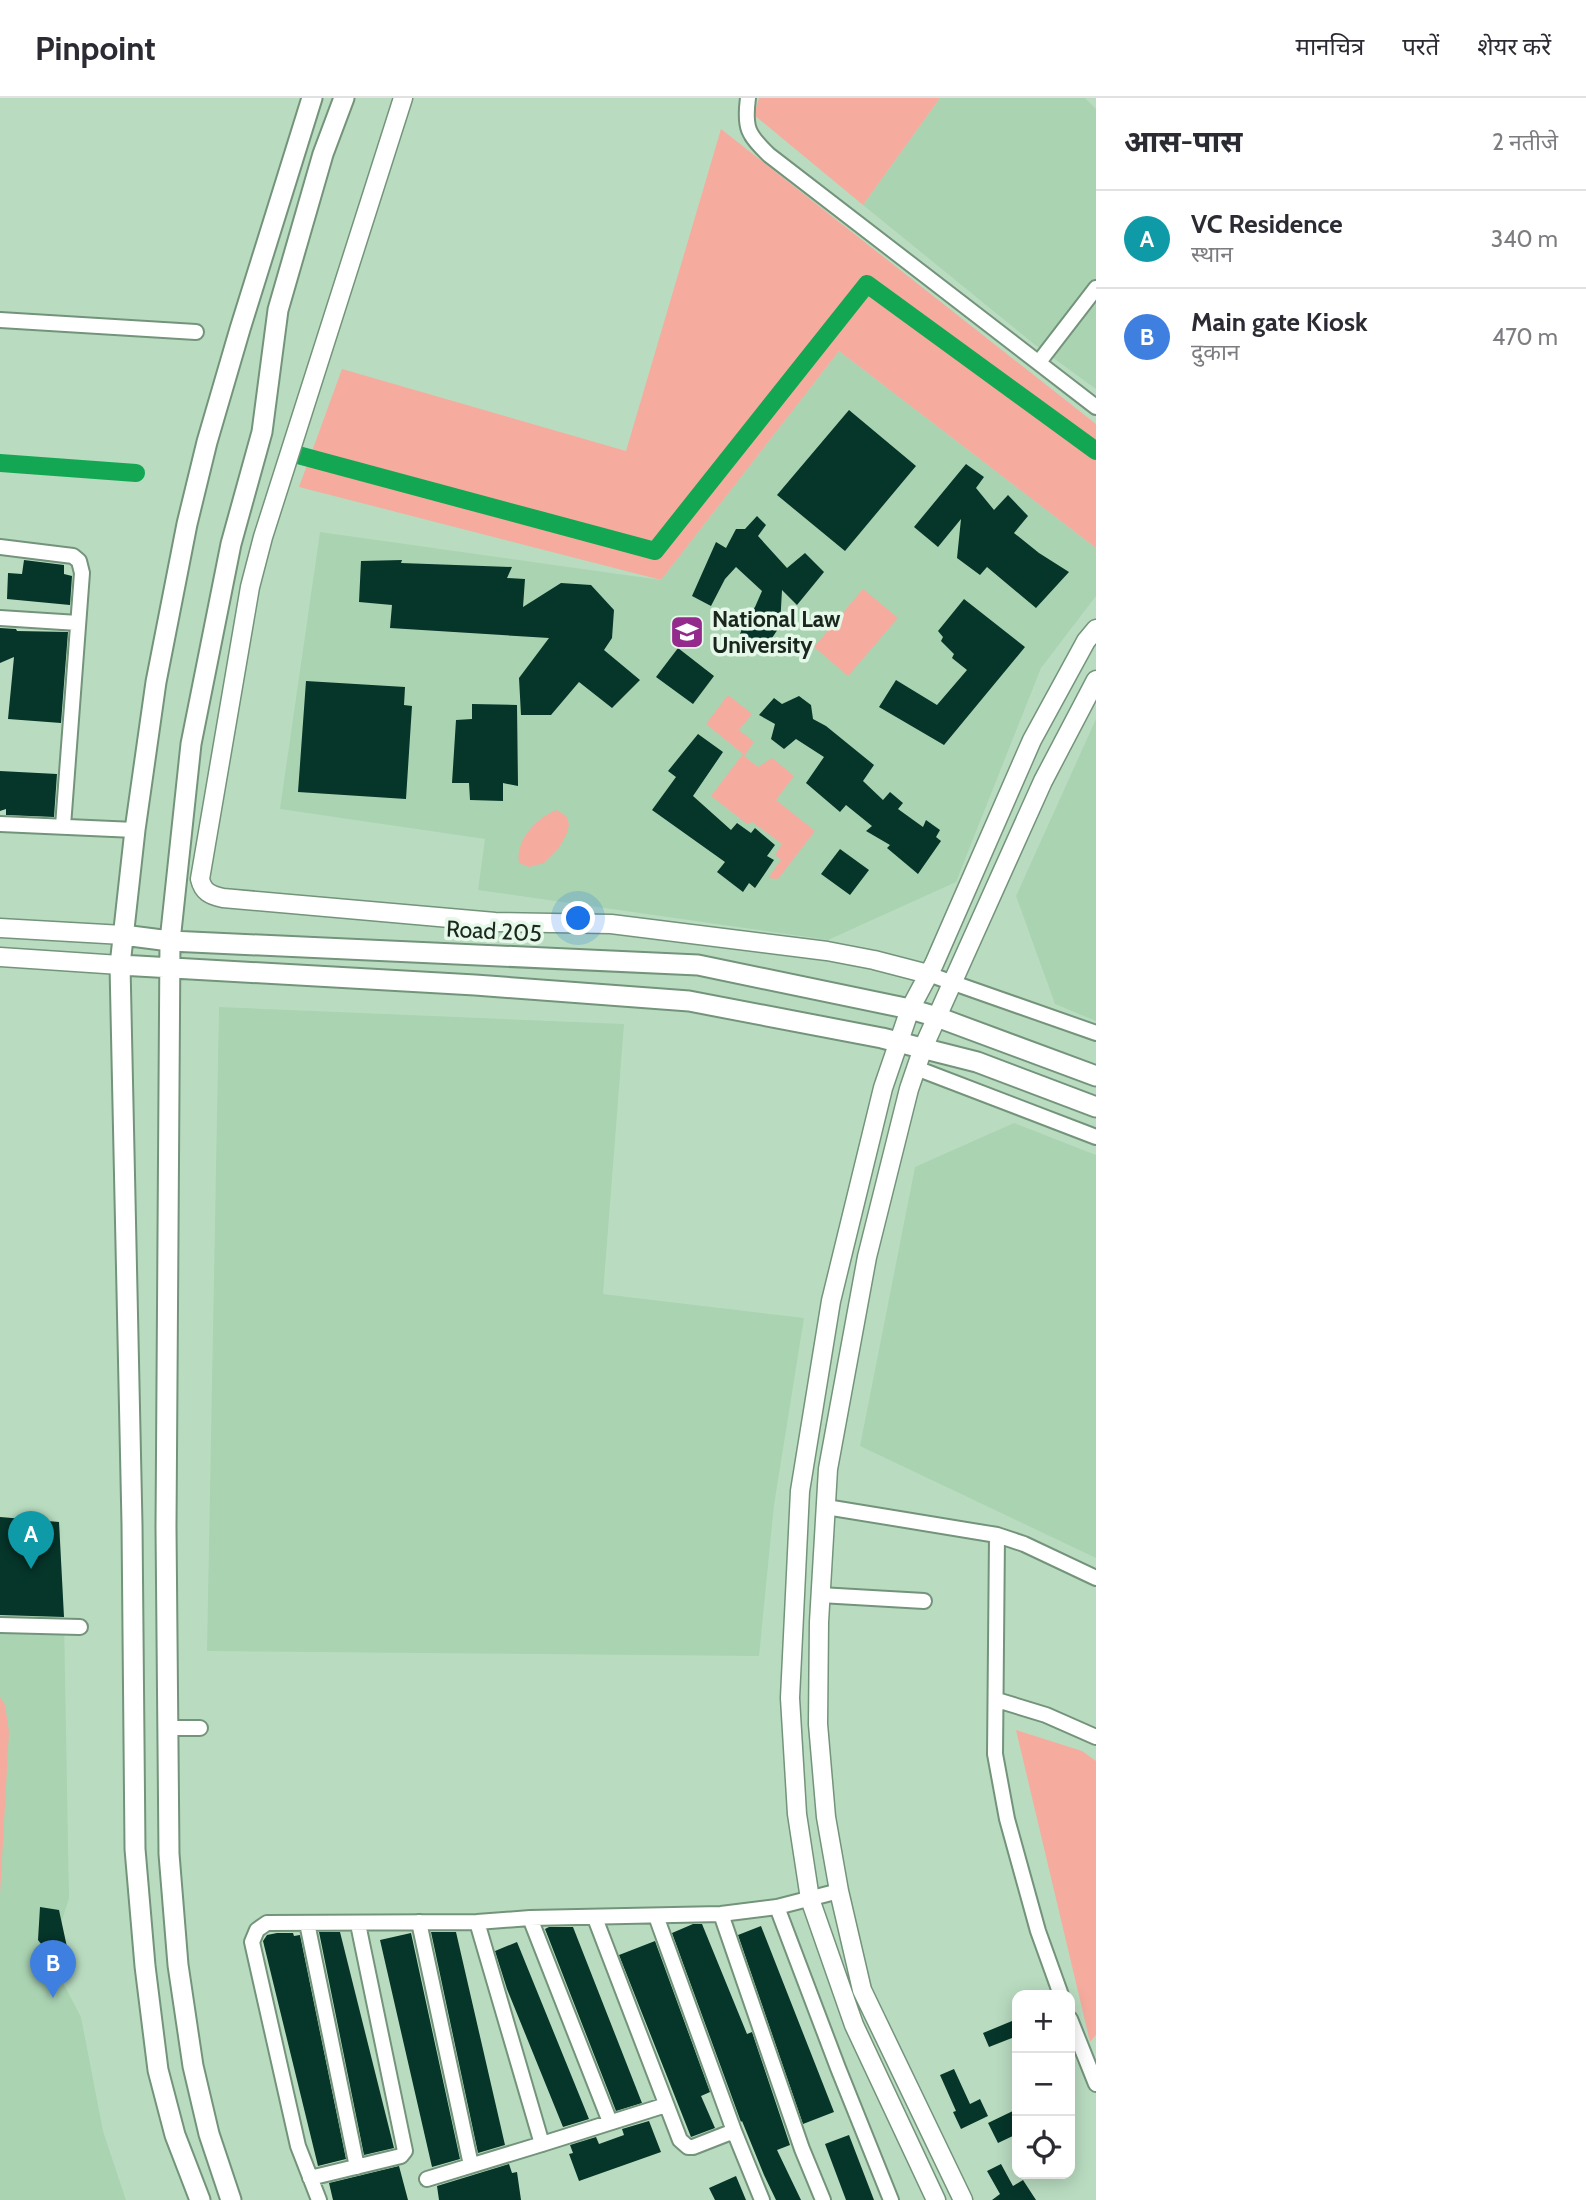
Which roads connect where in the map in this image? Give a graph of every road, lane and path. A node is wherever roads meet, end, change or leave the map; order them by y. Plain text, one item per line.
1 (312, 98) edge
2 (344, 98) edge
3 (403, 98) edge
4 (748, 98) edge
5 (1096, 288) edge
6 (0, 320) edge
7 (196, 332) dead end
8 (1039, 362) junction
9 (1096, 407) edge
10 (0, 547) edge
11 (0, 618) edge
12 (78, 623) junction
13 (1096, 629) edge
14 (1096, 680) edge
15 (0, 824) edge
16 (63, 826) junction
17 (135, 830) junction
18 (0, 928) edge
19 (123, 935) junction
20 (170, 941) junction
21 (0, 957) edge
22 (120, 965) junction
23 (170, 968) junction
24 (928, 974) junction
25 (954, 982) junction
26 (910, 1009) junction
27 (937, 1017) junction
28 (1096, 1033) edge
29 (899, 1042) junction
30 (923, 1048) junction
31 (916, 1068) junction
32 (1096, 1076) edge
33 (1096, 1107) edge
34 (1096, 1137) edge
35 (826, 1507) junction
36 (997, 1535) junction
37 (1096, 1578) edge
38 (820, 1595) junction
39 (923, 1601) dead end
40 (0, 1625) edge
41 (80, 1627) dead end
42 (997, 1700) junction
43 (168, 1728) junction
44 (200, 1728) dead end
45 (1096, 1738) edge
46 (839, 1891) junction
47 (810, 1899) junction
48 (777, 1907) junction
49 (720, 1914) junction
50 (656, 1916) junction
51 (595, 1917) junction
52 (530, 1918) junction
53 (419, 1922) junction
54 (477, 1922) junction
55 (307, 1923) junction
56 (358, 1924) junction
57 (1059, 1990) edge
58 (1075, 2031) edge
59 (1095, 2081) edge
60 (666, 2105) junction
61 (610, 2122) junction
62 (734, 2131) junction
63 (541, 2144) junction
64 (471, 2165) junction
65 (357, 2167) junction
66 (310, 2178) junction
67 (427, 2179) dead end
68 (200, 2200) edge
69 (231, 2200) edge
70 (319, 2200) edge
71 (762, 2200) edge
72 (823, 2200) edge
73 (891, 2200) edge
74 (936, 2200) edge
75 (963, 2200) edge

1 - 17 main road
2 - 20 main road
3 - 24 street
4 - 8 street
5 - 8 street
6 - 7 street
8 - 9 street
10 - 12 street
11 - 12 street
12 - 16 street
13 - 24 street
14 - 25 street
15 - 16 street
16 - 17 street
17 - 19 main road
18 - 19 street, Road 205
19 - 20 main road, Road 205
19 - 22 main road
20 - 23 main road
20 - 26 main road, Road 205
21 - 22 street
22 - 23 main road
22 - 68 main road
23 - 29 main road
23 - 43 main road
24 - 25 street
24 - 26 street
25 - 27 street
25 - 28 street
26 - 27 main road, Road 205
26 - 29 street
27 - 30 street
27 - 32 main road, Road 205
29 - 30 main road
29 - 47 street
30 - 31 street
30 - 33 main road
31 - 34 street
31 - 35 street
35 - 36 street
35 - 38 street
36 - 37 street
36 - 42 street
38 - 39 street
38 - 46 street
40 - 41 street
42 - 45 street
42 - 57 street
43 - 44 street
43 - 69 main road
46 - 47 street
46 - 75 street
47 - 48 street
47 - 74 street
48 - 49 street
48 - 73 street
49 - 50 street
49 - 72 street
50 - 51 street
50 - 62 street
51 - 52 street
51 - 60 street
52 - 54 street
52 - 61 street
53 - 54 street
53 - 56 street
53 - 64 street
54 - 63 street
55 - 56 street
55 - 65 street
55 - 66 street
56 - 65 street
58 - 59 street
60 - 61 street
60 - 62 street
61 - 63 street
62 - 71 street
63 - 64 street
64 - 67 street
65 - 66 street
66 - 70 street

